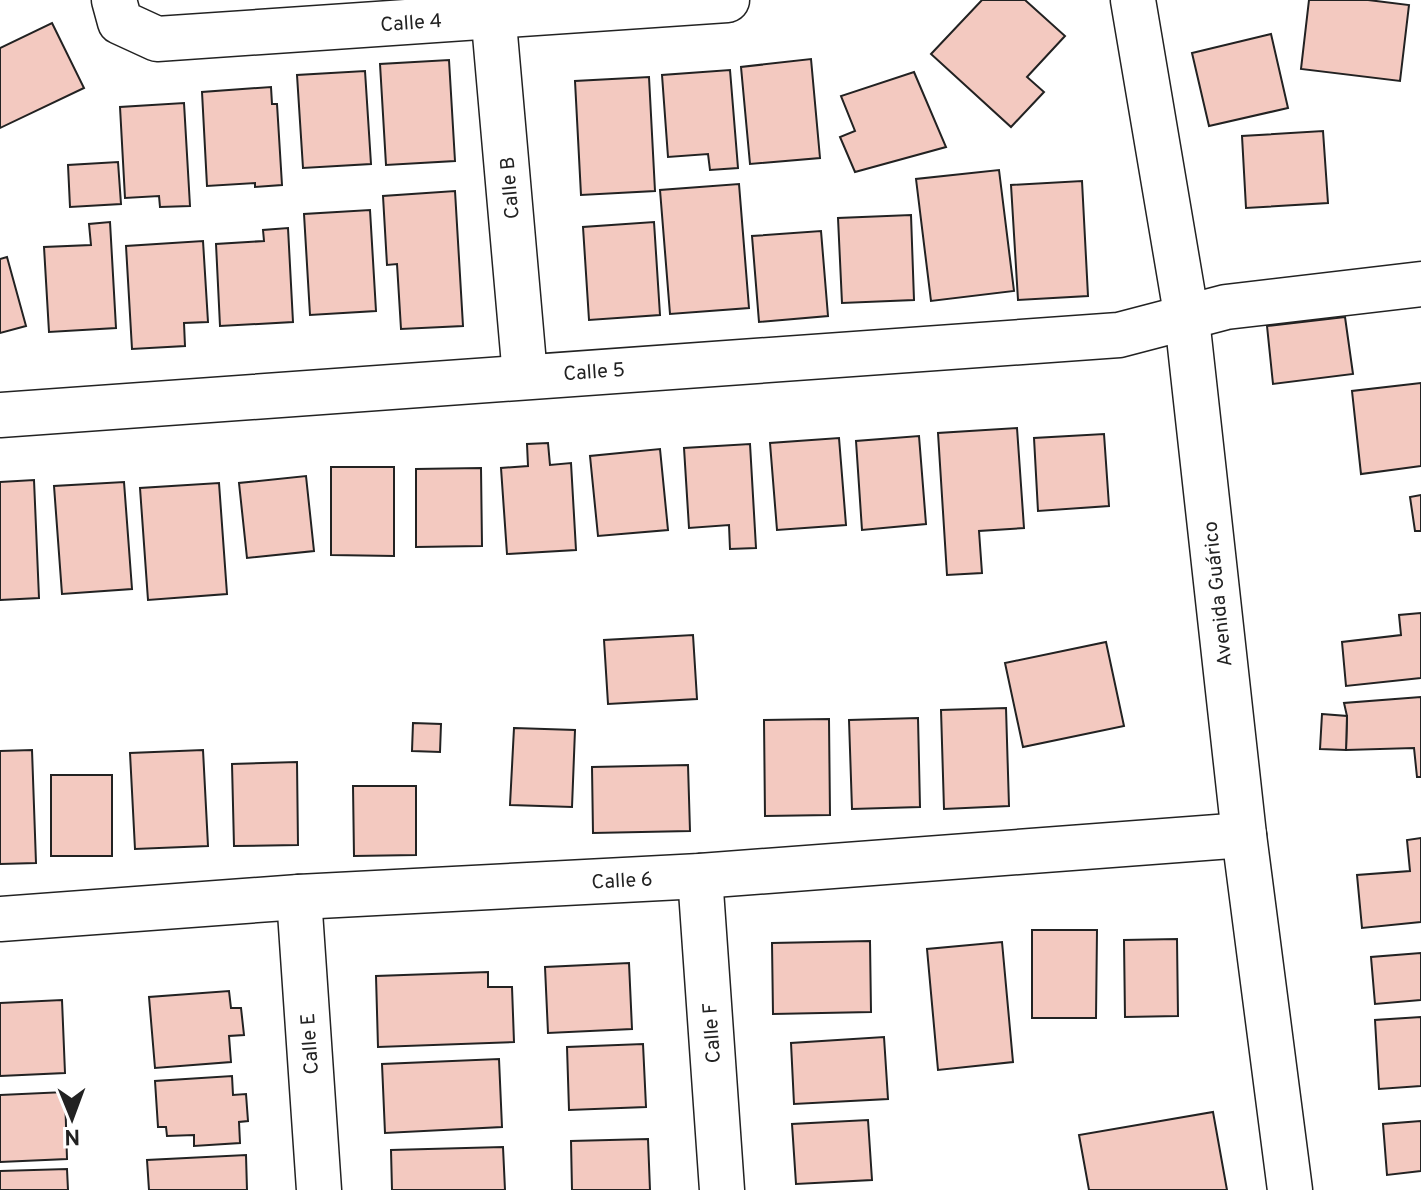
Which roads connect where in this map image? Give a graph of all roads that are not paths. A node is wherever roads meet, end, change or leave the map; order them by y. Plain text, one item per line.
1 (114, 0) edge
2 (727, 0) edge
3 (1146, 2) edge
4 (493, 8) edge
5 (1421, 284) edge
6 (1187, 319) junction
7 (525, 376) junction
8 (0, 415) edge
9 (1244, 835) junction
10 (700, 876) junction
11 (299, 897) junction
12 (0, 919) edge
13 (319, 1190) edge
14 (722, 1190) edge
15 (1290, 1190) edge

1 - 4 street, Calle 4
2 - 4 street, Calle 4
3 - 6 street, Avenida Guárico
4 - 7 street, Calle B
5 - 6 street, Calle 5
6 - 7 street, Calle 5
6 - 9 street, Avenida Guárico
7 - 8 street, Calle 5
9 - 10 street, Calle 6
9 - 15 street, Avenida Guárico
10 - 11 street, Calle 6
10 - 14 street, Calle F
11 - 12 street, Calle 6
11 - 13 street, Calle E

